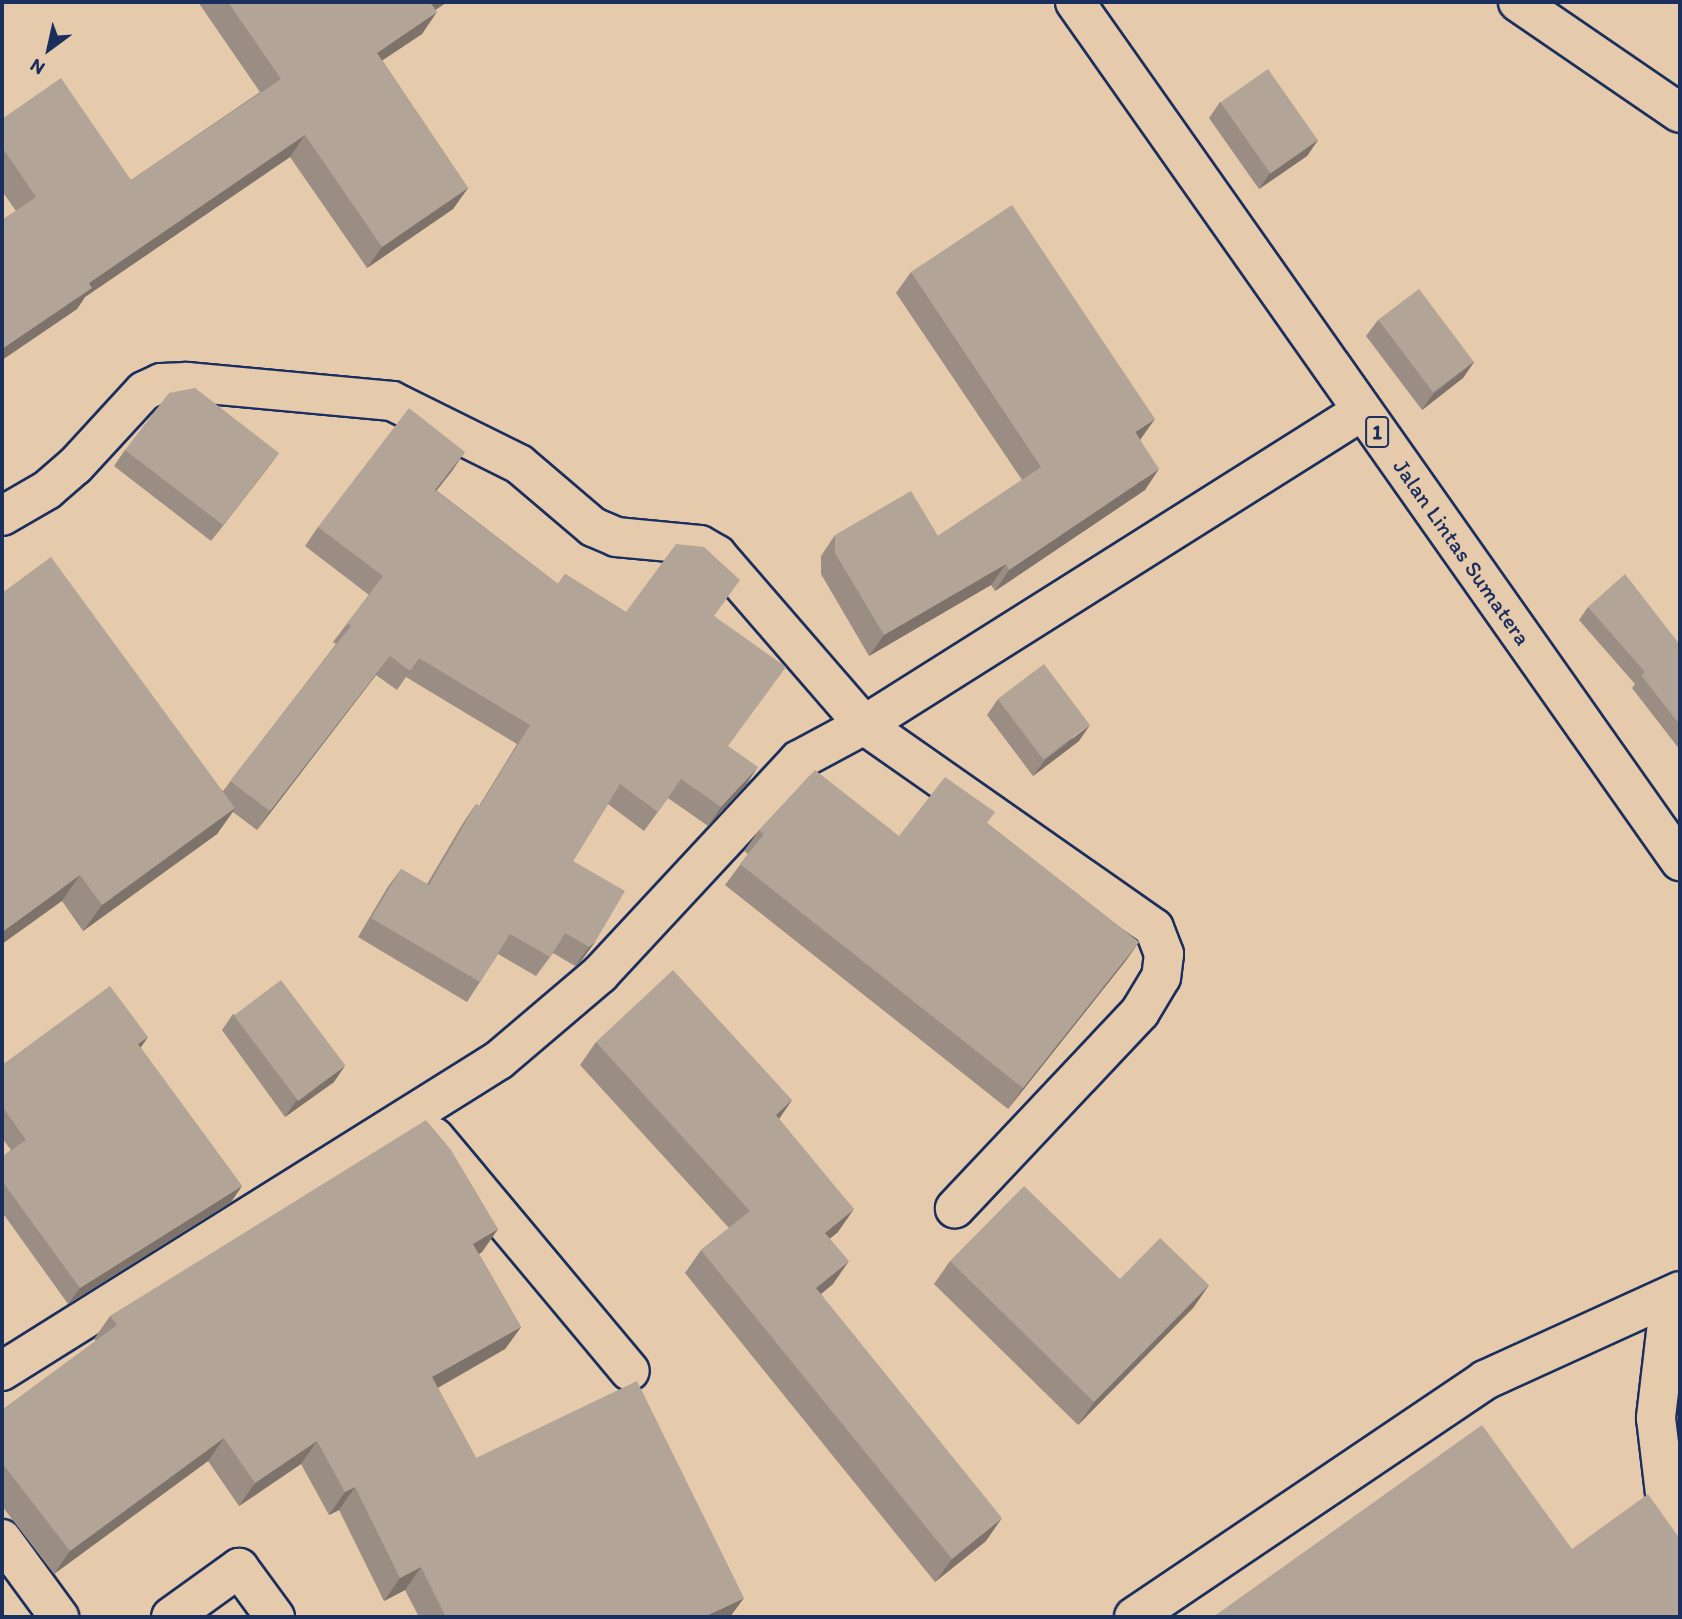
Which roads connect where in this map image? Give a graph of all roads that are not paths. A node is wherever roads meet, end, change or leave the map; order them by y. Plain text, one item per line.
1 (1076, 2) edge
2 (1518, 2) edge
3 (1680, 113) edge
4 (1362, 411) junction
5 (2, 516) edge
6 (864, 725) junction
7 (1680, 861) edge
8 (414, 1114) junction
9 (955, 1209) dead end
10 (1675, 1294) edge
11 (2, 1371) edge
12 (630, 1371) dead end
13 (1680, 1531) edge
14 (2, 1539) edge
15 (59, 1617) edge
16 (171, 1617) edge
17 (275, 1617) edge
18 (1134, 1617) edge

1 - 4 main road, Jalan Lintas Sumatera / 1
2 - 3 main road
4 - 6 main road
4 - 7 main road, Jalan Lintas Sumatera / 1
5 - 6 main road
6 - 8 main road
6 - 9 main road
8 - 11 main road
8 - 12 main road
10 - 13 main road
10 - 18 main road
14 - 15 main road
16 - 17 main road

